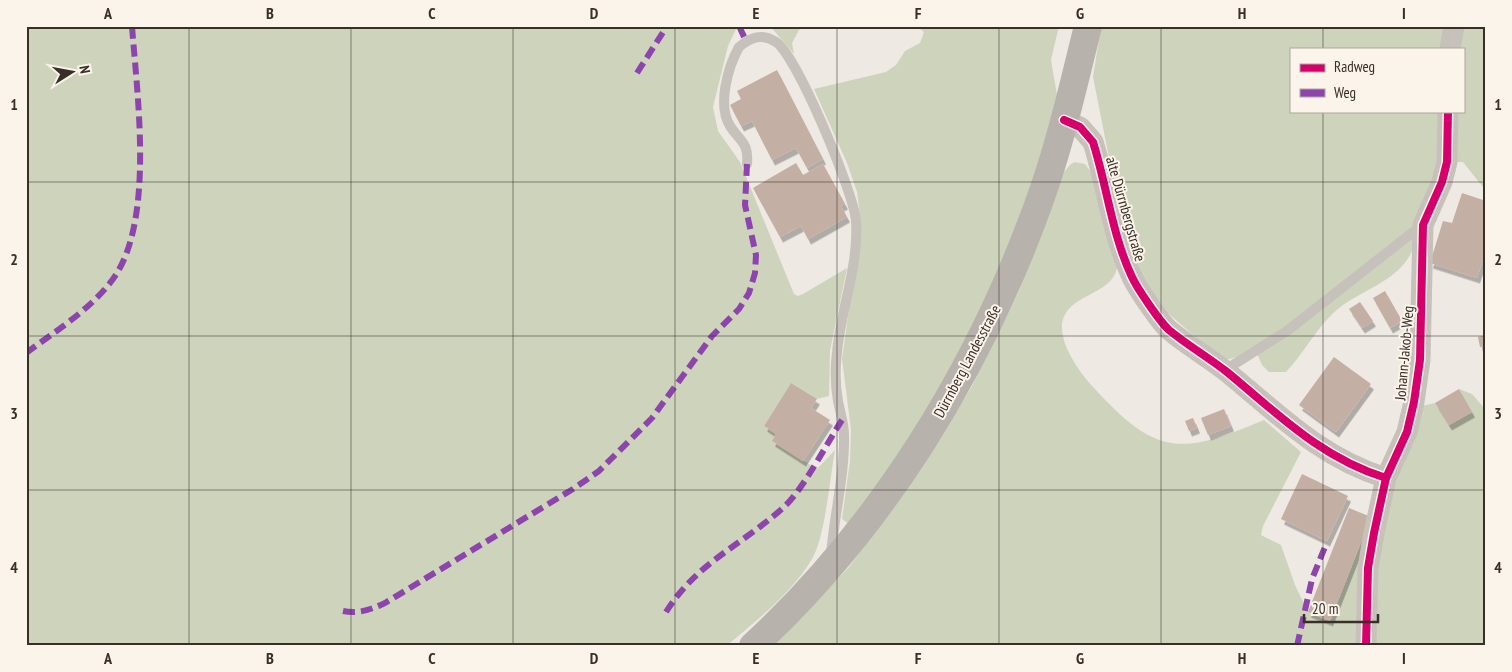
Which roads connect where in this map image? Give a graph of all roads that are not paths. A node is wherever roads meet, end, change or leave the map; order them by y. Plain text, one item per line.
1 (1088, 26) edge
2 (1454, 26) edge
3 (1450, 48) edge
4 (1448, 112) edge
5 (1064, 120) junction
6 (747, 164) dead end
7 (1422, 225) junction
8 (1225, 370) junction
9 (1386, 478) junction
10 (830, 566) junction
11 (753, 646) edge
12 (1366, 646) edge

1 - 5 main road, Dürrnberg Landesstraße
2 - 3 street
4 - 7 street
5 - 8 street, alte Dürrnbergstraße
5 - 10 main road, Dürrnberg Landesstraße
6 - 10 lane
7 - 8 lane
7 - 9 street, Johann-Jakob-Weg
8 - 9 street
9 - 12 street, Johann-Jakob-Weg
10 - 11 main road, Dürrnberg Landesstraße

